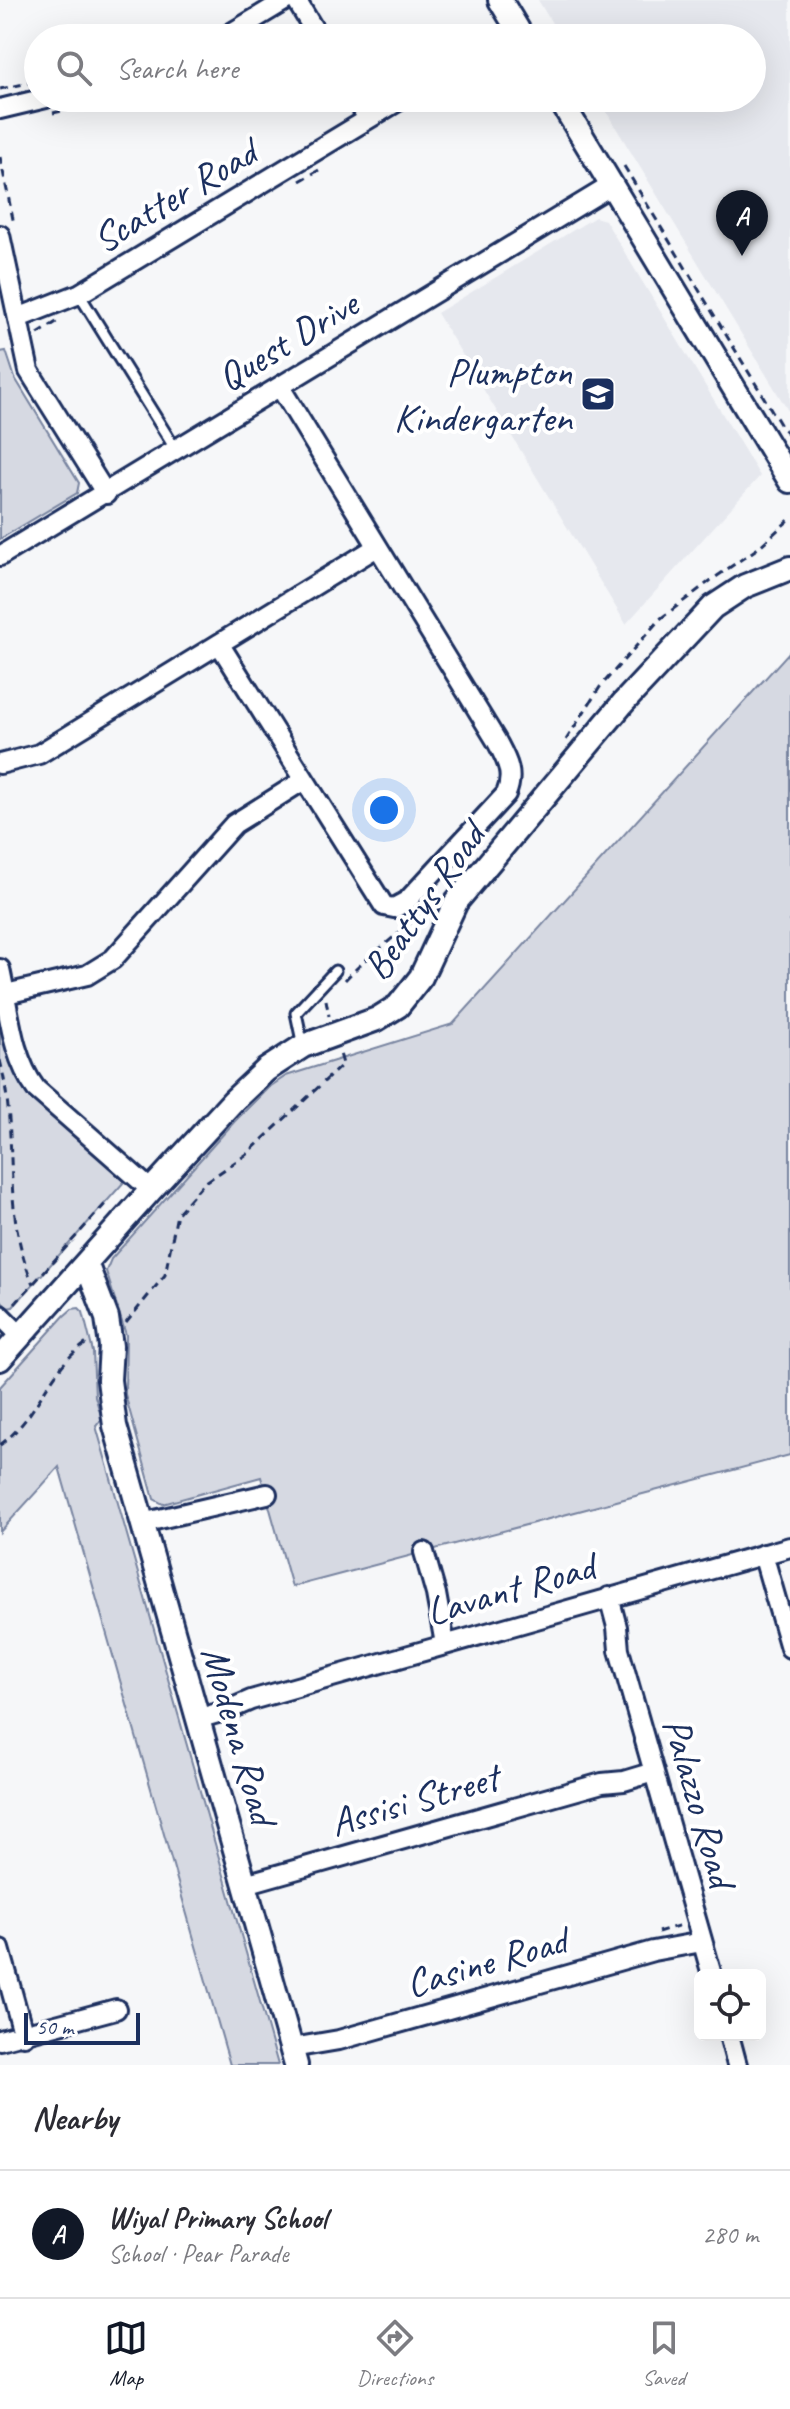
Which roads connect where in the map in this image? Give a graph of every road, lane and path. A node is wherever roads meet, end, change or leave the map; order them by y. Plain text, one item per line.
1 (286, 0) edge
2 (296, 0) edge
3 (500, 0) edge
4 (246, 24) edge
5 (311, 24) edge
6 (510, 24) edge
7 (24, 84) edge
8 (0, 89) edge
9 (24, 108) edge
10 (0, 109) edge
11 (364, 112) edge
12 (380, 112) edge
13 (568, 112) edge
14 (368, 119) junction
15 (623, 164) dead end
16 (612, 185) junction
17 (0, 235) edge
18 (6, 292) edge
19 (79, 294) junction
20 (18, 318) junction
21 (280, 387) junction
22 (790, 435) edge
23 (176, 450) junction
24 (789, 475) edge
25 (106, 494) junction
26 (790, 519) edge
27 (377, 547) junction
28 (0, 556) edge
29 (790, 568) edge
30 (220, 645) junction
31 (563, 745) dead end
32 (0, 764) edge
33 (304, 780) junction
34 (422, 909) dead end
35 (0, 969) edge
36 (335, 971) dead end
37 (341, 984) dead end
38 (333, 992) dead end
39 (6, 994) junction
40 (334, 1034) junction
41 (303, 1046) junction
42 (0, 1060) edge
43 (4, 1142) dead end
44 (151, 1190) junction
45 (106, 1203) dead end
46 (16, 1257) dead end
47 (79, 1271) junction
48 (33, 1284) junction
49 (0, 1315) edge
50 (105, 1334) junction
51 (21, 1336) junction
52 (0, 1359) edge
53 (0, 1445) edge
54 (267, 1494) dead end
55 (143, 1528) junction
56 (790, 1547) edge
57 (424, 1552) dead end
58 (763, 1554) junction
59 (604, 1599) junction
60 (450, 1642) junction
61 (790, 1648) edge
62 (196, 1715) junction
63 (653, 1768) junction
64 (245, 1884) junction
65 (695, 1937) junction
66 (652, 1942) junction
67 (0, 1949) edge
68 (709, 1969) edge
69 (116, 2009) dead end
70 (24, 2036) junction
71 (0, 2040) edge
72 (731, 2041) edge
73 (294, 2057) edge
74 (737, 2065) edge

1 - 4 street
2 - 5 street
3 - 6 street
7 - 8 path
9 - 10 street
11 - 14 street
12 - 14 street, Scatter Road
13 - 16 street
14 - 19 street, Scatter Road
15 - 22 path
16 - 21 street, Quest Drive
16 - 24 street
17 - 18 street
18 - 20 street
19 - 20 street, Scatter Road
19 - 23 lane
20 - 25 street
21 - 23 street, Quest Drive
21 - 27 street
23 - 25 street, Quest Drive
25 - 28 street, Quest Drive
26 - 31 path
27 - 30 street
27 - 33 street
29 - 40 street, Beattys Road
30 - 32 street
30 - 33 street
33 - 39 street
34 - 37 path
35 - 39 street
36 - 41 lane
38 - 40 path
39 - 44 street
40 - 41 street, Beattys Road
40 - 50 path
41 - 44 street, Beattys Road
42 - 43 path
44 - 47 street, Beattys Road
45 - 48 path
46 - 48 path
47 - 50 street, Modena Road
47 - 51 street, Beattys Road
48 - 49 path
49 - 51 street
50 - 53 path
50 - 55 street, Modena Road
51 - 52 street, Beattys Road
54 - 55 street
55 - 62 street, Modena Road
56 - 58 street, Lavant Road
57 - 60 street
58 - 59 street, Lavant Road
58 - 61 street
59 - 60 street, Lavant Road
59 - 63 street, Palazzo Road
60 - 62 street, Lavant Road
62 - 64 street, Modena Road
63 - 64 street, Assisi Street
63 - 65 street, Palazzo Road
64 - 73 street, Modena Road
65 - 66 street, Casine Road
65 - 66 path
65 - 68 street, Palazzo Road
66 - 73 street, Casine Road
67 - 70 street
69 - 70 street
70 - 71 street
72 - 74 street

